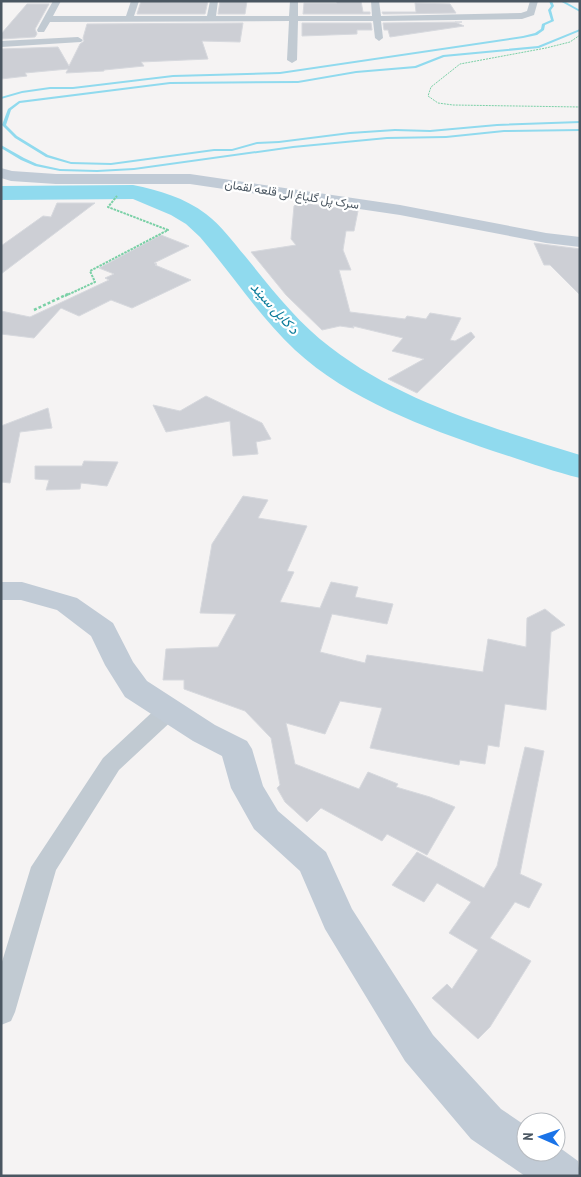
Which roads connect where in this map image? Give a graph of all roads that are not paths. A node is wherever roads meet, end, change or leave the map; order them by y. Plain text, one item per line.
1 (56, 1) edge
2 (135, 1) edge
3 (214, 1) edge
4 (294, 1) edge
5 (375, 1) edge
6 (534, 1) edge
7 (47, 19) junction
8 (128, 19) junction
9 (293, 19) junction
10 (378, 19) junction
11 (211, 20) junction
12 (378, 38) dead end
13 (78, 40) dead end
14 (34, 42) junction
15 (1, 44) edge
16 (292, 60) dead end
17 (1, 173) edge
18 (580, 242) edge
19 (1, 591) edge
20 (169, 710) junction
21 (1, 1012) edge
22 (516, 1144) edge
23 (543, 1162) edge
24 (563, 1176) edge

1 - 7 street
2 - 8 street
3 - 11 street
4 - 9 street
5 - 10 street
6 - 10 street
7 - 8 street
7 - 14 street
8 - 11 street
9 - 10 street
9 - 11 street
9 - 16 street
10 - 12 street
13 - 14 street
14 - 15 street
17 - 18 street, سرک پل گلباغ الی قلعه لقمان
19 - 20 street
20 - 21 street
20 - 22 street
23 - 24 street

